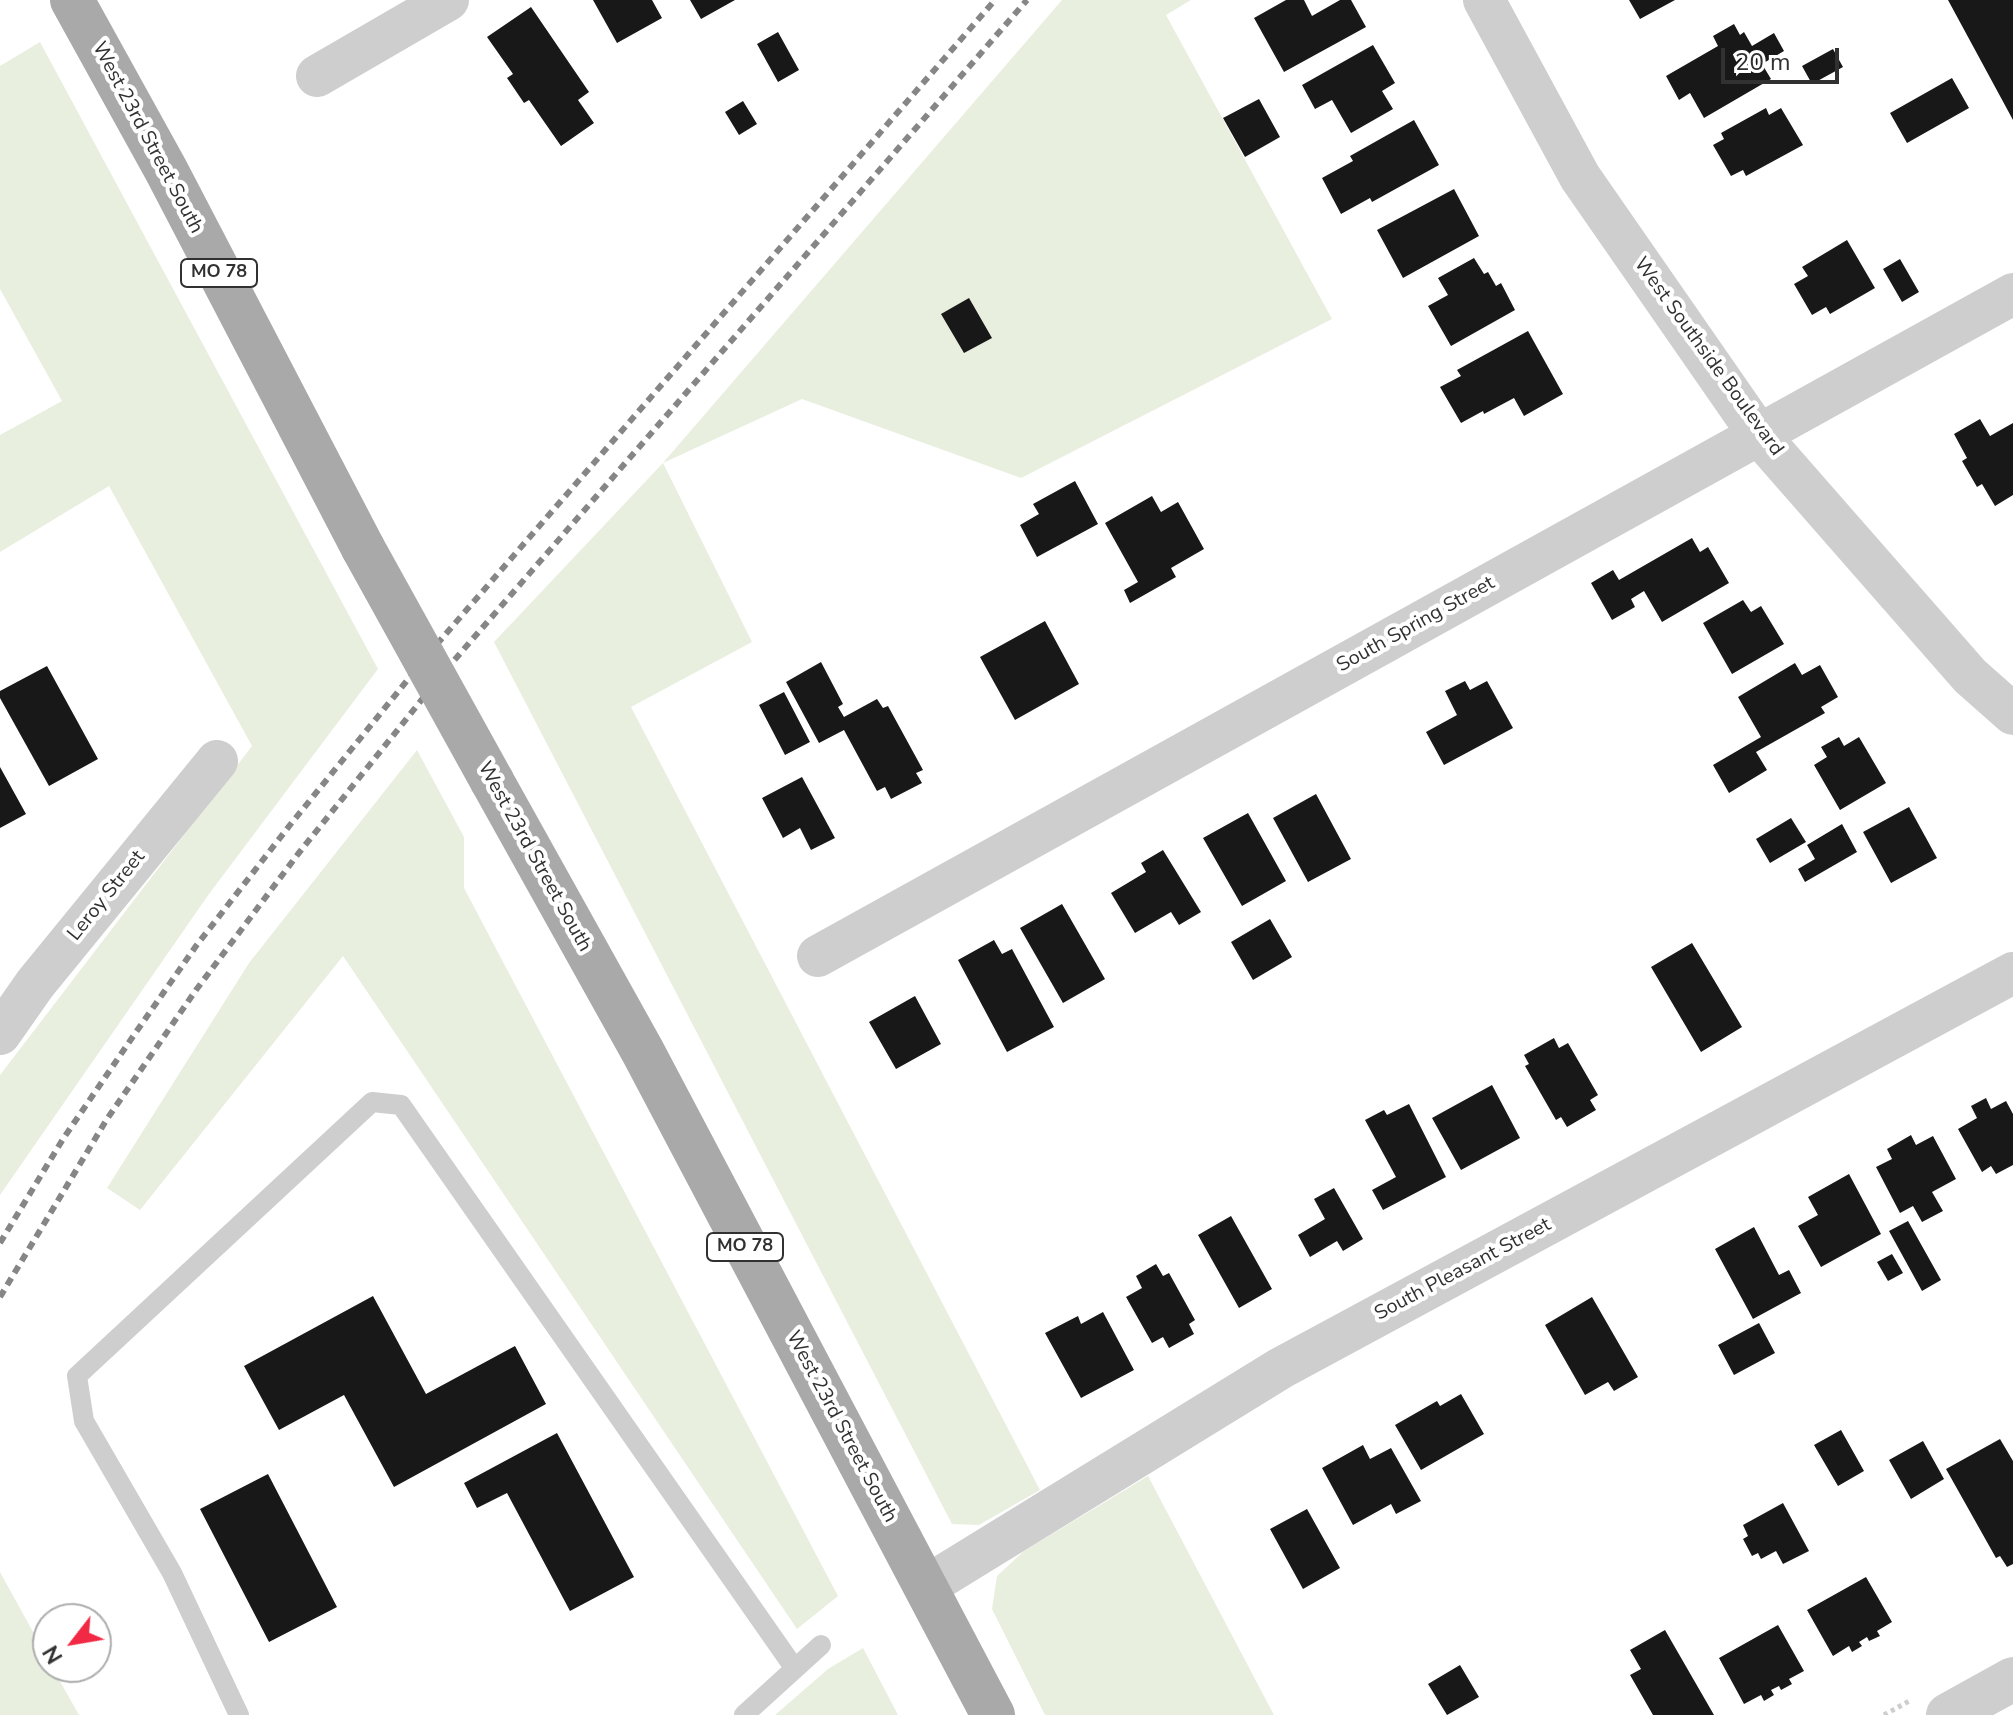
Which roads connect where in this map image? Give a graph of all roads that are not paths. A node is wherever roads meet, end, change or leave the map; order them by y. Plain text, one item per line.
1 (72, 0) edge
2 (448, 0) edge
3 (1484, 0) edge
4 (317, 76) dead end
5 (2013, 294) edge
6 (1759, 435) junction
7 (2013, 714) edge
8 (217, 761) dead end
9 (818, 956) dead end
10 (2013, 973) edge
11 (0, 1034) edge
12 (925, 1587) junction
13 (821, 1645) dead end
14 (795, 1669) junction
15 (2013, 1679) edge
16 (239, 1715) edge
17 (744, 1715) edge
18 (993, 1715) edge
19 (1948, 1715) edge

1 - 12 main road, West 23rd Street South / MO 78, bridge
2 - 4 street
3 - 6 street, West Southside Boulevard
5 - 6 street, South Spring Street
6 - 7 street, West Southside Boulevard
6 - 9 street, South Spring Street
8 - 11 street, Leroy Street
10 - 12 street, South Pleasant Street
12 - 18 main road, West 23rd Street South / MO 78
13 - 14 lane
14 - 16 lane
14 - 17 lane
15 - 19 street

